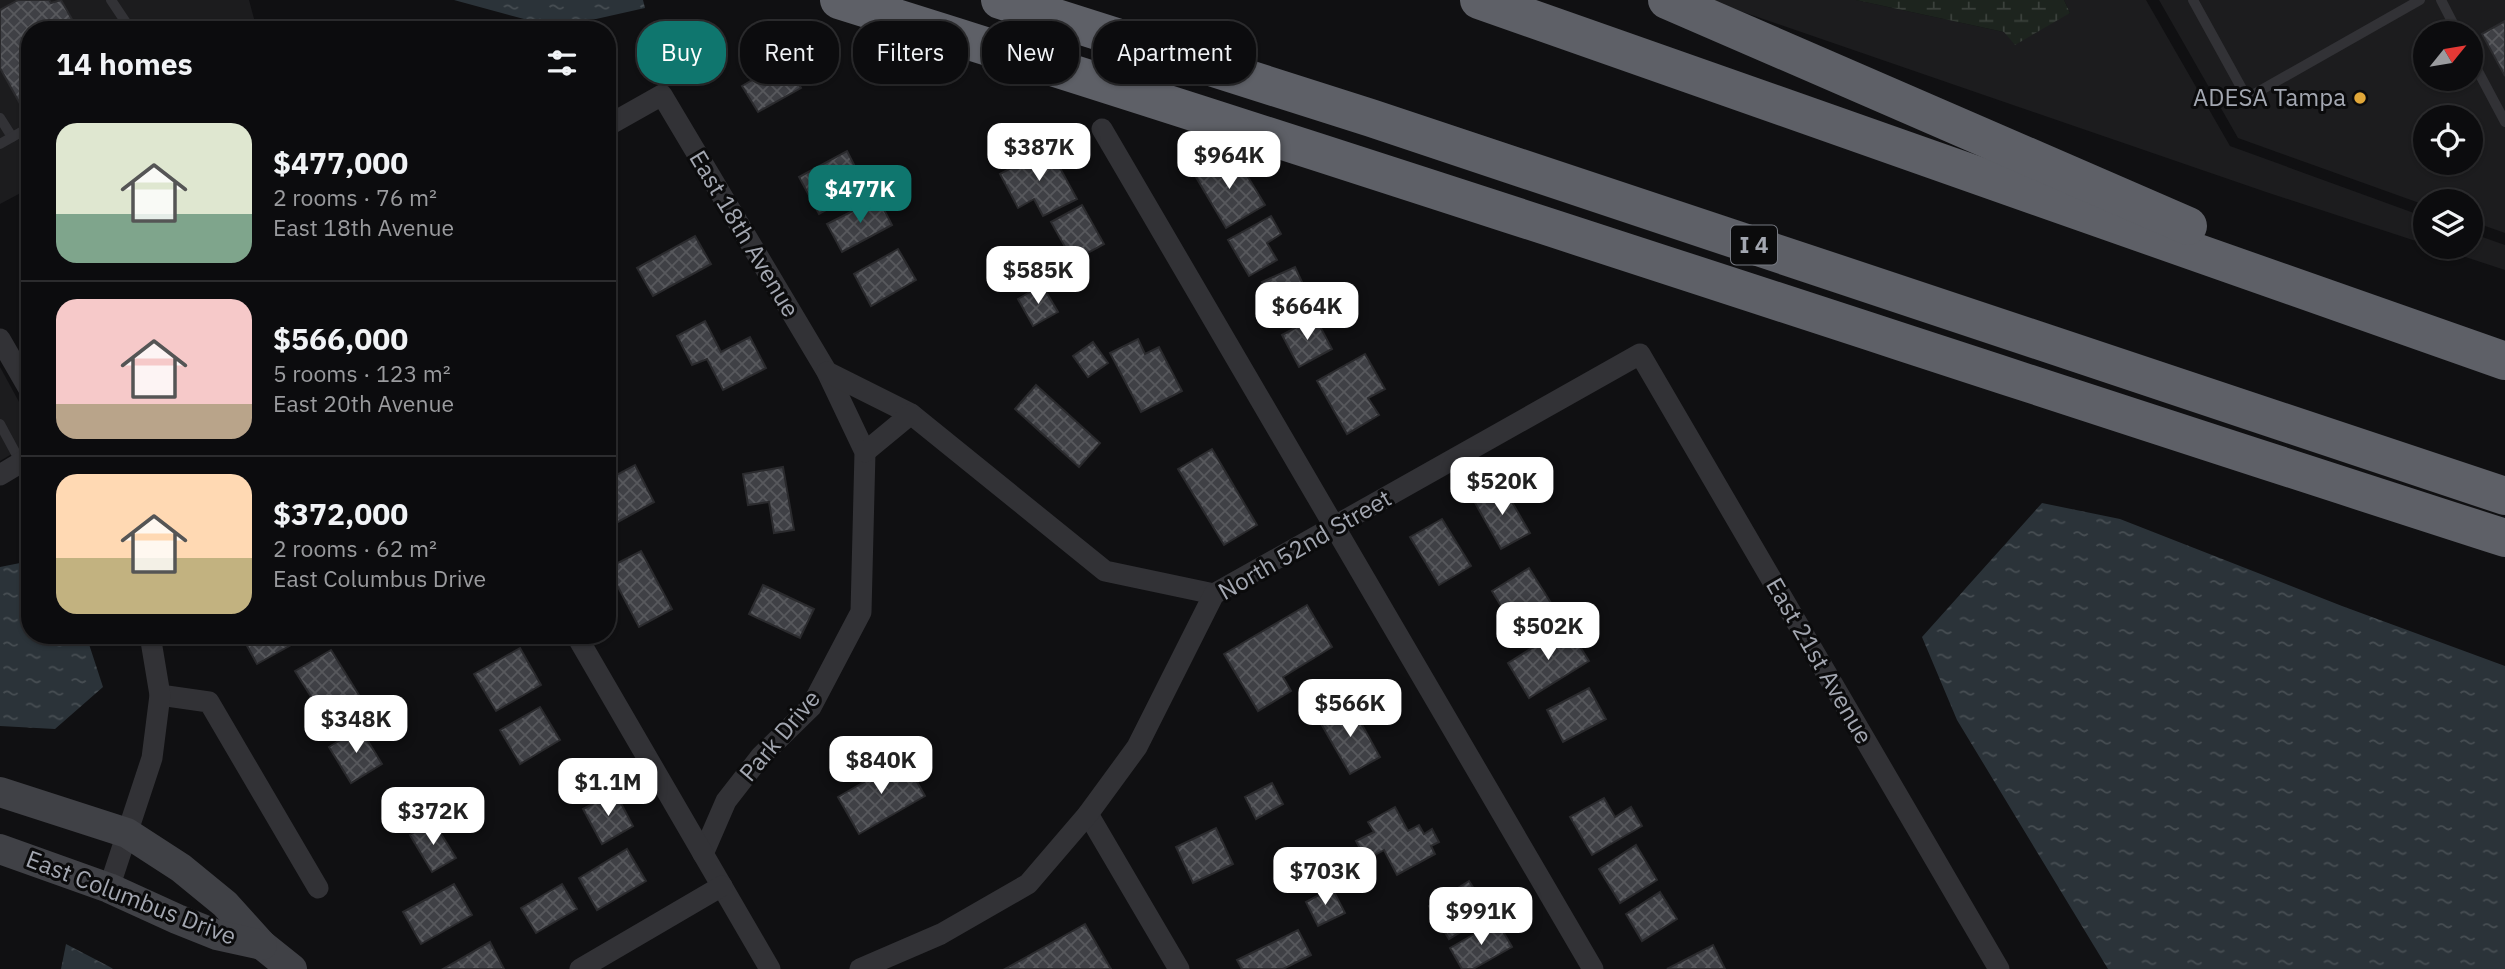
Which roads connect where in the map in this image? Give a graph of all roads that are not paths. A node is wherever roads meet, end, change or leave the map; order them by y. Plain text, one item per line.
1 (111, 0) edge
2 (839, 0) edge
3 (1000, 0) edge
4 (1479, 0) edge
5 (1667, 0) edge
6 (2193, 0) edge
7 (2420, 0) edge
8 (2441, 0) edge
9 (125, 21) edge
10 (2452, 21) edge
11 (2483, 81) edge
12 (0, 118) edge
13 (616, 121) edge
14 (2505, 122) edge
15 (1102, 129) dead end
16 (21, 132) edge
17 (12, 137) junction
18 (0, 144) edge
19 (2452, 343) junction
20 (2, 347) edge
21 (1640, 354) joint
22 (2505, 361) edge
23 (827, 372) junction
24 (21, 377) edge
25 (911, 414) junction
26 (0, 424) edge
27 (865, 452) junction
28 (21, 454) edge
29 (21, 462) edge
30 (0, 475) edge
31 (2505, 495) edge
32 (1335, 527) junction
33 (2505, 538) edge
34 (1214, 594) junction
35 (152, 644) edge
36 (581, 644) edge
37 (160, 695) junction
38 (0, 792) edge
39 (1088, 814) junction
40 (127, 833) junction
41 (0, 849) edge
42 (703, 854) junction
43 (722, 886) junction
44 (109, 888) junction
45 (318, 888) dead end
46 (262, 946) junction
47 (1994, 967) edge
48 (292, 969) edge
49 (580, 969) edge
50 (770, 969) edge
51 (860, 969) edge
52 (1179, 969) edge
53 (1593, 969) edge

1 - 9 lane
2 - 33 highway
3 - 31 highway, I 4
4 - 19 highway
5 - 19 highway
6 - 7 lane
8 - 10 lane
11 - 14 lane
12 - 17 lane
13 - 23 street, East 18th Avenue
15 - 32 street
16 - 17 lane
17 - 18 lane
19 - 22 highway
20 - 24 street
21 - 32 street, North 52nd Street
21 - 47 street, East 21st Avenue
23 - 25 street
23 - 27 street, Park Drive
25 - 27 street
25 - 34 street
26 - 28 lane
27 - 42 street, Park Drive
29 - 30 street
32 - 34 street, North 52nd Street
32 - 53 street
34 - 39 street, North 52nd Street
35 - 37 street
36 - 42 street
37 - 40 street
37 - 45 street
38 - 40 main road, East Columbus Drive
39 - 51 street, North 52nd Street
39 - 52 street
40 - 44 street
40 - 46 main road, East Columbus Drive
41 - 44 main road, East Columbus Drive
42 - 43 street
43 - 49 street
43 - 50 street
44 - 46 main road, East Columbus Drive
46 - 48 main road, East Columbus Drive

